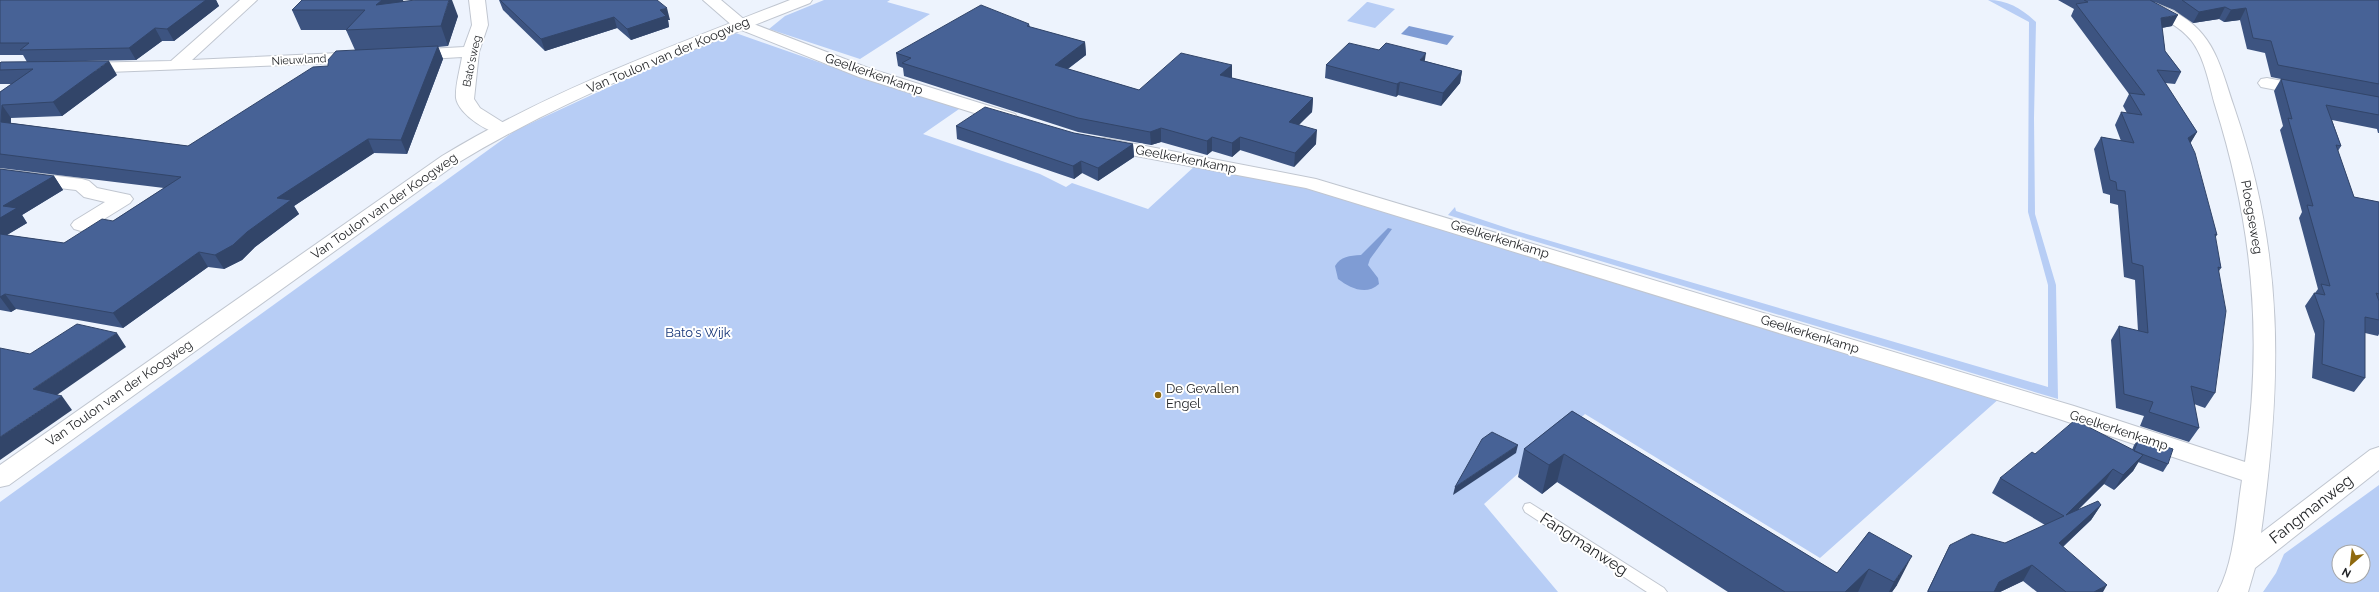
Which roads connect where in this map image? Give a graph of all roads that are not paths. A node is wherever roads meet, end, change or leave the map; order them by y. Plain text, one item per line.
1 (249, 0) edge
2 (477, 0) edge
3 (711, 0) edge
4 (804, 0) edge
5 (2138, 0) edge
6 (740, 24) junction
7 (471, 52) junction
8 (175, 66) junction
9 (64, 68) edge
10 (2267, 83) dead end
11 (2327, 94) edge
12 (1023, 123) edge
13 (500, 129) junction
14 (1090, 141) edge
15 (0, 175) edge
16 (81, 225) dead end
17 (2379, 456) edge
18 (2255, 474) junction
19 (0, 478) edge
20 (1530, 508) dead end
21 (2243, 562) junction
22 (1659, 592) edge
23 (2232, 592) edge

1 - 8 street
2 - 7 street, Bato'sweg
3 - 6 street, Geelkerkenkamp
4 - 6 street, Van Toulon van der Koogweg
5 - 18 street, Ploegseweg
6 - 12 street, Geelkerkenkamp
6 - 13 street, Van Toulon van der Koogweg
7 - 8 street, Nieuwland
7 - 13 street, Bato'sweg
8 - 9 street, Nieuwland
10 - 11 street
13 - 19 street, Van Toulon van der Koogweg
14 - 18 street, Geelkerkenkamp
15 - 16 street
17 - 21 street, Fangmanweg
18 - 21 street, Fangmanweg
20 - 22 lane, Fangmanweg
21 - 23 street, Fangmanweg

